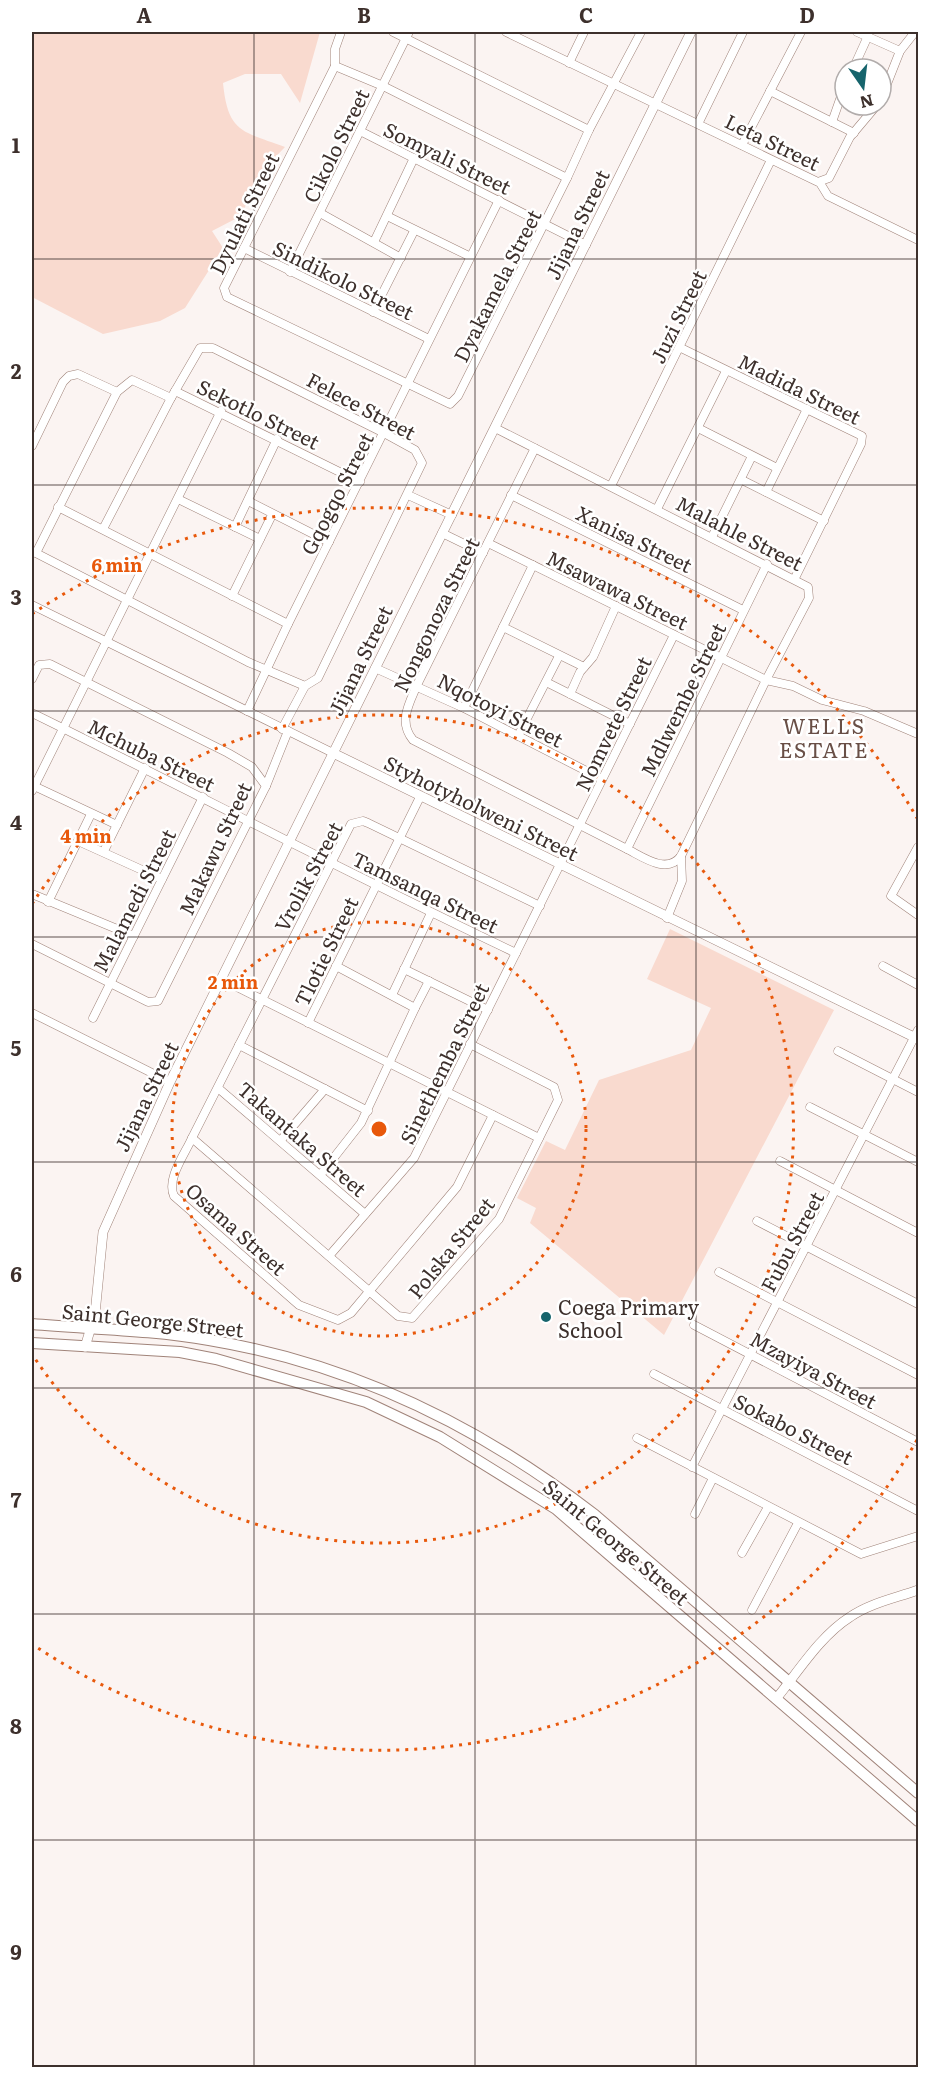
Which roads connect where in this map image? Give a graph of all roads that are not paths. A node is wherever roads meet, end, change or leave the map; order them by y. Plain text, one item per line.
1 (341, 32) edge
2 (393, 32) edge
3 (510, 32) edge
4 (584, 32) edge
5 (640, 32) edge
6 (691, 32) edge
7 (743, 32) edge
8 (801, 32) edge
9 (857, 32) edge
10 (915, 32) edge
11 (408, 35) edge
12 (868, 36) junction
13 (900, 51) junction
14 (858, 57) edge
15 (569, 63) junction
16 (335, 66) junction
17 (893, 69) edge
18 (614, 85) junction
19 (383, 86) junction
20 (770, 91) junction
21 (656, 104) junction
22 (834, 117) edge
23 (867, 117) edge
24 (832, 122) junction
25 (698, 123) junction
26 (589, 130) junction
27 (360, 131) junction
28 (854, 133) junction
29 (742, 145) junction
30 (414, 158) junction
31 (771, 160) junction
32 (567, 178) junction
33 (820, 183) junction
34 (499, 200) junction
35 (320, 213) junction
36 (387, 216) junction
37 (546, 223) junction
38 (414, 231) junction
39 (918, 240) edge
40 (374, 242) junction
41 (586, 245) junction
42 (244, 248) junction
43 (469, 256) junction
44 (400, 258) junction
45 (290, 272) junction
46 (373, 312) junction
47 (429, 339) junction
48 (681, 348) junction
49 (726, 371) junction
50 (406, 384) junction
51 (117, 392) junction
52 (173, 394) junction
53 (450, 404) joint
54 (807, 410) junction
55 (221, 411) junction
56 (495, 428) junction
57 (698, 428) junction
58 (384, 433) junction
59 (277, 439) junction
60 (32, 446) edge
61 (535, 448) junction
62 (752, 456) junction
63 (777, 468) junction
64 (742, 480) junction
65 (360, 482) junction
66 (611, 486) junction
67 (766, 492) junction
68 (408, 495) junction
69 (511, 495) junction
70 (178, 499) junction
71 (248, 501) junction
72 (58, 507) junction
73 (657, 509) junction
74 (272, 515) junction
75 (452, 515) junction
76 (824, 521) junction
77 (235, 527) junction
78 (104, 530) junction
79 (442, 533) junction
80 (712, 537) junction
81 (260, 539) junction
82 (329, 542) junction
83 (488, 543) junction
84 (34, 552) edge
85 (483, 553) junction
86 (151, 555) junction
87 (767, 564) junction
88 (533, 566) junction
89 (795, 578) junction
90 (232, 596) junction
91 (128, 601) junction
92 (32, 604) edge
93 (616, 606) junction
94 (743, 610) junction
95 (288, 624) junction
96 (503, 627) junction
97 (674, 635) junction
98 (107, 640) junction
99 (560, 656) junction
100 (719, 658) junction
101 (584, 667) junction
102 (375, 668) junction
103 (267, 671) junction
104 (32, 679) edge
105 (766, 680) junction
106 (85, 682) junction
107 (548, 683) junction
108 (417, 685) junction
109 (305, 686) junction
110 (570, 694) junction
111 (464, 708) junction
112 (247, 711) junction
113 (32, 713) edge
114 (630, 724) junction
115 (61, 727) junction
116 (285, 730) junction
117 (918, 734) edge
118 (518, 736) junction
119 (333, 753) junction
120 (145, 768) junction
121 (602, 779) junction
122 (266, 786) junction
123 (33, 789) edge
124 (203, 797) junction
125 (420, 797) junction
126 (91, 814) junction
127 (249, 820) junction
128 (117, 825) junction
129 (579, 825) junction
130 (401, 838) junction
131 (78, 841) junction
132 (289, 843) junction
133 (918, 847) edge
134 (627, 849) junction
135 (104, 851) junction
136 (681, 856) junction
137 (330, 863) junction
138 (559, 866) junction
139 (162, 879) junction
140 (376, 885) junction
141 (32, 894) edge
142 (48, 902) junction
143 (540, 906) junction
144 (431, 913) junction
145 (918, 915) edge
146 (667, 918) junction
147 (134, 936) junction
148 (32, 944) edge
149 (516, 953) junction
150 (336, 966) junction
151 (883, 966) dead end
152 (404, 969) junction
153 (221, 979) junction
154 (429, 981) junction
155 (110, 983) junction
156 (918, 985) edge
157 (392, 995) junction
158 (262, 999) junction
159 (415, 1008) junction
160 (488, 1010) junction
161 (32, 1013) edge
162 (93, 1018) dead end
163 (308, 1023) junction
164 (917, 1035) edge
165 (470, 1044) junction
166 (239, 1045) junction
167 (838, 1051) dead end
168 (390, 1064) junction
169 (893, 1079) junction
170 (170, 1082) junction
171 (218, 1088) junction
172 (325, 1089) junction
173 (447, 1092) junction
174 (918, 1092) edge
175 (810, 1107) dead end
176 (368, 1111) junction
177 (493, 1115) junction
178 (864, 1134) junction
179 (192, 1138) junction
180 (539, 1138) junction
181 (280, 1140) junction
182 (780, 1161) dead end
183 (918, 1162) edge
184 (321, 1174) junction
185 (837, 1190) junction
186 (365, 1214) junction
187 (757, 1221) dead end
188 (918, 1233) edge
189 (806, 1246) junction
190 (329, 1256) junction
191 (719, 1272) dead end
192 (368, 1291) junction
193 (777, 1302) junction
194 (918, 1304) edge
195 (95, 1314) junction
196 (32, 1324) edge
197 (694, 1325) dead end
198 (91, 1329) junction
199 (103, 1330) junction
200 (32, 1343) edge
201 (85, 1347) junction
202 (103, 1348) junction
203 (750, 1354) junction
204 (654, 1374) dead end
205 (918, 1375) edge
206 (721, 1408) junction
207 (637, 1438) dead end
208 (918, 1442) edge
209 (692, 1467) junction
210 (713, 1478) junction
211 (768, 1507) junction
212 (918, 1511) edge
213 (694, 1514) dead end
214 (798, 1523) junction
215 (918, 1536) edge
216 (742, 1553) dead end
217 (918, 1590) edge
218 (752, 1610) dead end
219 (789, 1683) junction
220 (776, 1699) junction
221 (918, 1793) edge
222 (918, 1821) edge

1 - 16 street, Dyulati Street
2 - 11 street
3 - 15 street, Leta Street
4 - 15 street
5 - 18 street, Dyakamela Street
6 - 21 street, Jijana Street
7 - 25 street
8 - 20 street
9 - 12 street
10 - 13 street
11 - 19 street, Cikolo Street
11 - 26 street
12 - 13 street
12 - 14 street
13 - 17 street
15 - 18 street, Leta Street
16 - 19 street
16 - 42 street, Dyulati Street
18 - 21 street, Leta Street
18 - 26 street, Dyakamela Street
19 - 27 street, Cikolo Street
19 - 32 street
20 - 24 street
20 - 29 street
21 - 25 street, Leta Street
21 - 41 street, Jijana Street
22 - 24 street
23 - 28 street, Leta Street
24 - 28 street
25 - 29 street, Leta Street
26 - 32 street, Dyakamela Street
27 - 30 street, Somyali Street
27 - 35 street, Cikolo Street
28 - 33 street, Leta Street
29 - 31 street, Leta Street
30 - 34 street, Somyali Street
30 - 36 street
31 - 33 street, Leta Street
31 - 48 street, Juzi Street
32 - 37 street, Dyakamela Street
33 - 39 street
34 - 37 street, Somyali Street
34 - 43 street, Gqogqo Street
35 - 40 street
35 - 45 street, Cikolo Street
36 - 38 street
36 - 40 street
37 - 41 street, Somyali Street
37 - 53 street, Dyakamela Street
38 - 43 street
38 - 44 street
40 - 44 street
41 - 56 street, Jijana Street
42 - 45 street, Sindikolo Street
42 - 50 street, Dyulati Street
43 - 47 street, Gqogqo Street
44 - 46 street
45 - 46 street, Sindikolo Street
46 - 47 street, Sindikolo Street
47 - 50 street, Gqogqo Street
48 - 49 street, Madida Street
48 - 66 street, Juzi Street
49 - 54 street, Madida Street
49 - 57 street
50 - 53 street, Dyulati Street
50 - 58 street, Gqogqo Street
51 - 52 street, Sekotlo Street
51 - 60 street
51 - 72 street
52 - 55 street, Sekotlo Street
52 - 58 street, Felece Street
52 - 78 street, Felece Street
54 - 63 street
54 - 76 street, Madida Street
55 - 59 street, Sekotlo Street
55 - 70 street
56 - 61 street, Malahle Street
56 - 75 street, Jijana Street
57 - 62 street
57 - 73 street
58 - 65 street, Gqogqo Street
58 - 68 street, Felece Street
59 - 65 street, Sekotlo Street
59 - 71 street
61 - 66 street, Malahle Street
61 - 69 street, Nongonoza Street
62 - 63 street
62 - 64 street
63 - 67 street
64 - 67 street
64 - 80 street
65 - 82 street, Gqogqo Street
66 - 73 street, Malahle Street
67 - 76 street
68 - 75 street
68 - 109 street, Felece Street
69 - 83 street, Nongonoza Street
69 - 94 street, Xanisa Street
70 - 77 street
70 - 86 street
71 - 74 street
71 - 77 street
72 - 78 street
72 - 84 street
73 - 80 street, Malahle Street
74 - 81 street
74 - 82 street
75 - 79 street, Jijana Street
76 - 89 street, Madida Street
77 - 81 street
78 - 86 street
79 - 85 street
79 - 102 street, Jijana Street
80 - 87 street, Malahle Street
81 - 90 street
82 - 95 street, Gqogqo Street
83 - 85 street, Nongonoza Street
83 - 88 street, Msawawa Street
84 - 91 street
85 - 108 street, Nongonoza Street
86 - 90 street
86 - 91 street
87 - 89 street, Malahle Street
87 - 94 street, Mdlwembe Street
88 - 93 street, Msawawa Street
88 - 96 street
89 - 105 street, Malahle Street
90 - 95 street
91 - 98 street
91 - 103 street
92 - 98 street, Styhotyholweni Street
93 - 97 street, Msawawa Street
93 - 101 street
94 - 100 street, Mdlwembe Street
95 - 103 street, Gqogqo Street
96 - 99 street
96 - 111 street
97 - 100 street, Msawawa Street
97 - 114 street, Nomvete Street
98 - 106 street
98 - 112 street, Styhotyholweni Street
99 - 101 street
99 - 107 street
100 - 105 street, Msawawa Street
100 - 134 street, Mdlwembe Street
101 - 110 street
102 - 108 street, Nqotoyi Street
102 - 119 street, Jijana Street
103 - 109 street
103 - 112 street, Gqogqo Street
104 - 106 street, Makawu Street
105 - 117 street, Msawawa Street
105 - 136 street, Malahle Street
106 - 115 street
106 - 122 street, Makawu Street
107 - 110 street
107 - 118 street
108 - 111 street, Nqotoyi Street
108 - 129 street, Nongonoza Street
109 - 116 street, Felece Street
110 - 114 street
111 - 118 street, Nqotoyi Street
112 - 116 street, Styhotyholweni Street
113 - 115 street, Mchuba Street
114 - 121 street, Nomvete Street
115 - 120 street, Mchuba Street
115 - 123 street
116 - 119 street, Styhotyholweni Street
116 - 122 street, Felece Street
118 - 121 street, Nqotoyi Street
119 - 125 street, Styhotyholweni Street
119 - 132 street, Jijana Street
120 - 124 street, Mchuba Street
120 - 128 street
121 - 129 street, Nomvete Street
122 - 127 street, Makawu Street
123 - 126 street
124 - 127 street, Mchuba Street
124 - 139 street, Malamedi Street
125 - 130 street, Tlotie Street
125 - 138 street, Styhotyholweni Street
126 - 128 street
126 - 131 street
127 - 132 street, Mchuba Street
127 - 155 street, Makawu Street
128 - 135 street
129 - 134 street, Nongonoza Street
129 - 138 street, Nomvete Street
130 - 137 street, Vrolik Street
130 - 140 street, Tlotie Street
130 - 143 street, Vrolik Street
131 - 135 street
131 - 142 street
132 - 137 street, Tamsanqa Street
132 - 153 street, Jijana Street
133 - 145 street
134 - 136 street
135 - 139 street
136 - 146 street
137 - 140 street, Tamsanqa Street
137 - 158 street, Vrolik Street
138 - 143 street, Sinethemba Street
138 - 146 street, Styhotyholweni Street
139 - 147 street, Malamedi Street
140 - 144 street, Tamsanqa Street
140 - 150 street, Tlotie Street
141 - 142 street
142 - 147 street
143 - 149 street, Sinethemba Street
144 - 149 street, Tamsanqa Street
144 - 152 street
146 - 164 street, Styhotyholweni Street
147 - 155 street, Malamedi Street
148 - 155 street, Makawu Street
149 - 160 street, Sinethemba Street
150 - 157 street
150 - 163 street, Tlotie Street
151 - 156 street
152 - 154 street
152 - 157 street
153 - 158 street
153 - 170 street, Jijana Street
154 - 159 street
154 - 160 street
155 - 162 street, Malamedi Street
157 - 159 street
158 - 163 street
158 - 166 street, Osama Street
159 - 168 street
160 - 165 street, Sinethemba Street
161 - 170 street
163 - 168 street
164 - 169 street, Fubu Street
165 - 173 street, Sinethemba Street
165 - 180 street, Polska Street
166 - 171 street, Osama Street
166 - 172 street
167 - 169 street
168 - 173 street
168 - 176 street
169 - 174 street
169 - 178 street, Fubu Street
170 - 195 street, Jijana Street
171 - 179 street, Osama Street
171 - 181 street, Takantaka Street
172 - 176 street
172 - 181 street
173 - 177 street
173 - 186 street, Sinethemba Street
175 - 178 street
176 - 184 street
177 - 180 street
177 - 192 street, Osama Street
178 - 183 street
178 - 185 street, Fubu Street
179 - 190 street, Polska Street
179 - 192 street, Osama Street
180 - 192 street, Polska Street
181 - 184 street, Takantaka Street
182 - 185 street
184 - 186 street, Takantaka Street
185 - 188 street
185 - 189 street, Fubu Street
186 - 190 street, Sinethemba Street
187 - 189 street
189 - 193 street, Fubu Street
189 - 194 street
190 - 192 street, Polska Street
191 - 193 street
193 - 203 street, Fubu Street
193 - 205 street
195 - 198 street, Jijana Street
195 - 199 street
196 - 198 main road, Saint George Street
197 - 203 street, Mzayiya Street
198 - 199 main road, Saint George Street
198 - 201 street, Jijana Street
199 - 202 street
199 - 219 main road, Saint George Street
200 - 201 main road, Saint George Street
201 - 202 main road, Saint George Street
202 - 220 main road, Saint George Street
203 - 206 street, Fubu Street
203 - 208 street, Mzayiya Street
204 - 206 street, Sokabo Street
206 - 209 street, Fubu Street
206 - 212 street, Sokabo Street
207 - 209 street
209 - 210 street
210 - 211 street
210 - 213 street
211 - 214 street
211 - 216 street
214 - 215 street
214 - 218 street
217 - 219 street
219 - 220 street
219 - 221 main road, Saint George Street
220 - 222 main road, Saint George Street

